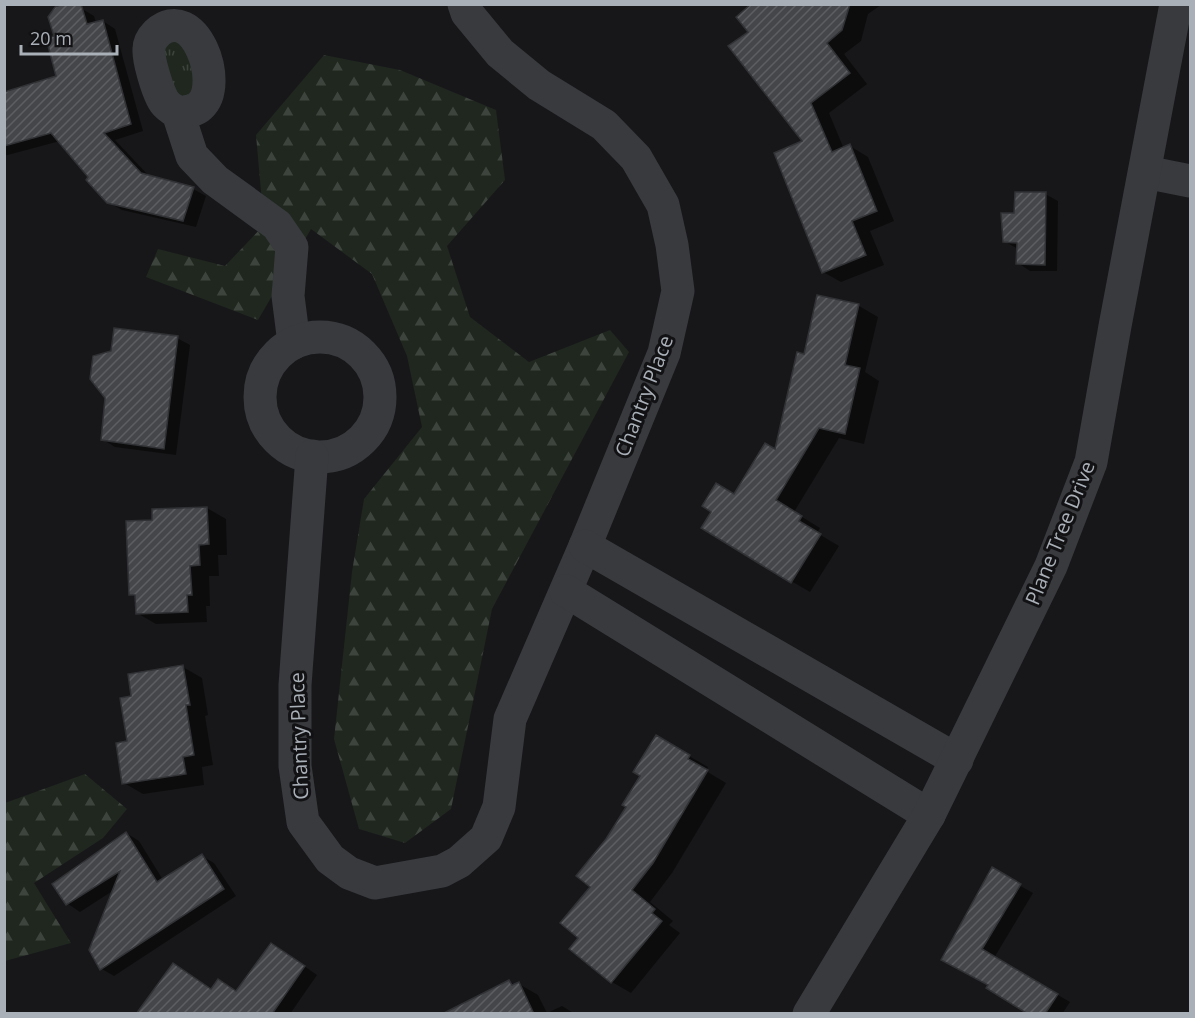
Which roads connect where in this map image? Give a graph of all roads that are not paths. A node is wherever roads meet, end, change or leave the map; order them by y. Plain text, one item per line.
1 (464, 4) edge
2 (1176, 4) edge
3 (178, 113) dead end
4 (1145, 172) junction
5 (1191, 181) edge
6 (294, 343) junction
7 (312, 456) junction
8 (585, 546) junction
9 (566, 591) junction
10 (957, 760) junction
11 (929, 815) junction
12 (809, 1014) edge

1 - 8 street, Chantry Place
2 - 4 street, Plane Tree Drive
3 - 6 street
4 - 5 street
4 - 10 street, Plane Tree Drive
6 - 7 street
6 - 7 street
7 - 9 street, Chantry Place
8 - 9 street, Chantry Place
8 - 10 street
9 - 11 street
10 - 11 street, Plane Tree Drive
11 - 12 street, Plane Tree Drive

